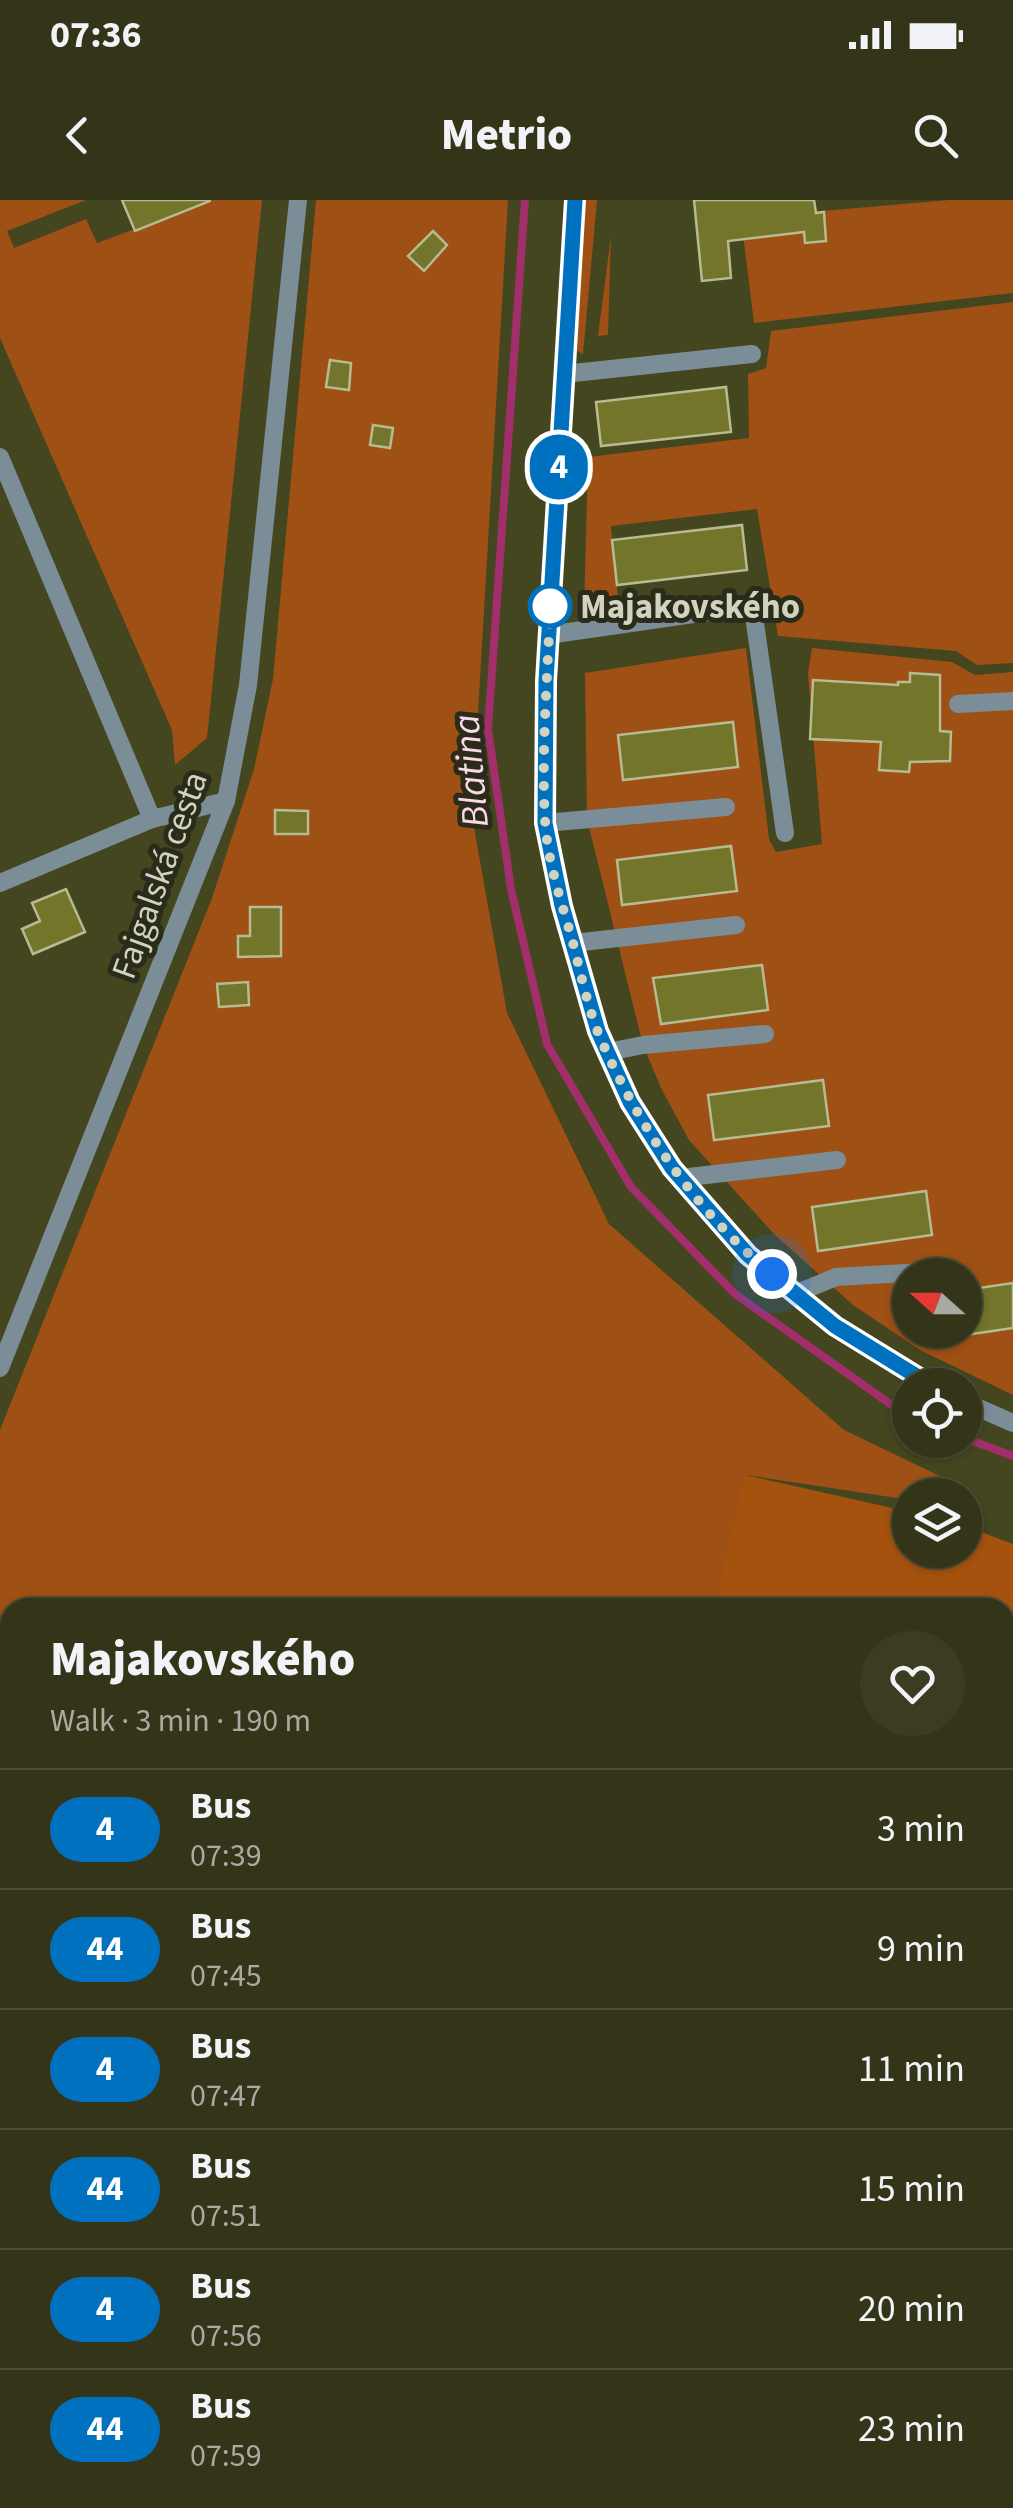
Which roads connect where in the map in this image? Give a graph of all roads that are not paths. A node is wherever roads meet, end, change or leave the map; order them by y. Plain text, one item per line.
1 (298, 200) edge
2 (575, 200) edge
3 (752, 354) dead end
4 (564, 374) junction
5 (0, 457) edge
6 (548, 636) junction
7 (1013, 701) edge
8 (958, 704) dead end
9 (226, 801) junction
10 (726, 807) dead end
11 (152, 819) junction
12 (545, 823) junction
13 (785, 833) dead end
14 (0, 883) edge
15 (736, 925) dead end
16 (573, 943) junction
17 (766, 1034) dead end
18 (608, 1052) junction
19 (837, 1160) dead end
20 (680, 1178) junction
21 (892, 1273) edge
22 (795, 1294) junction
23 (0, 1368) edge
24 (903, 1368) edge
25 (982, 1409) edge
26 (1013, 1423) edge

1 - 9 street, Fajgalská cesta
2 - 4 street
3 - 4 street
4 - 6 street
5 - 11 street
6 - 12 street
6 - 13 street
7 - 8 street
9 - 11 street
9 - 23 street, Fajgalská cesta
10 - 12 street
11 - 14 street
12 - 16 street
15 - 16 street
16 - 18 street
17 - 18 street
18 - 20 street
19 - 20 street
20 - 22 street
21 - 22 street
22 - 24 street
25 - 26 street

